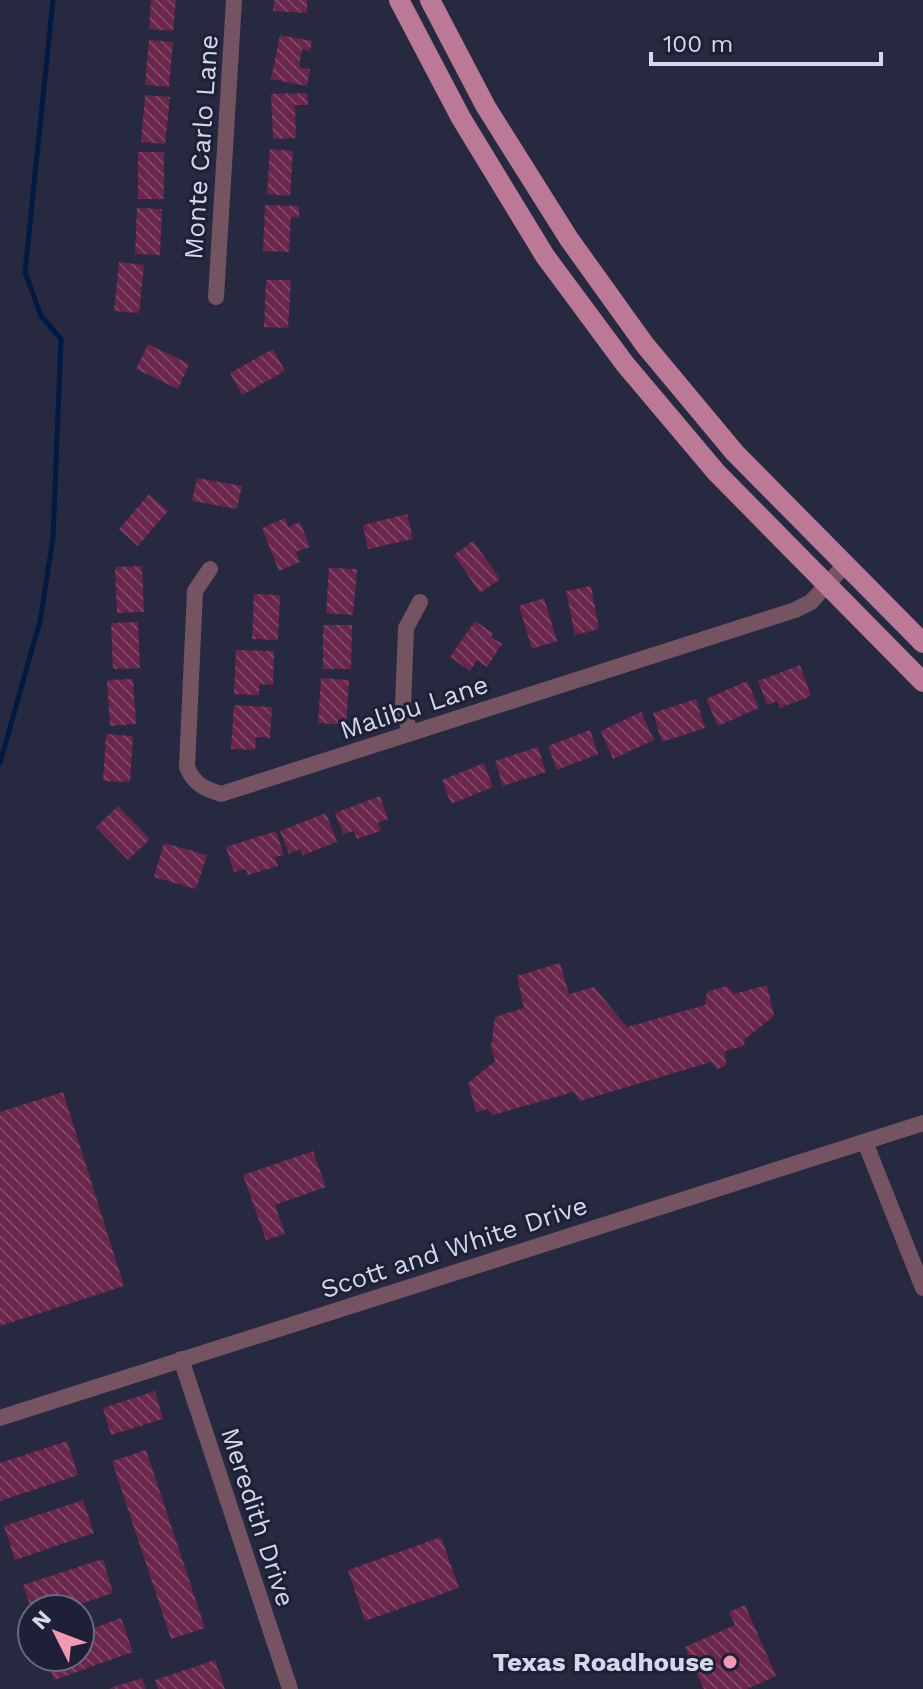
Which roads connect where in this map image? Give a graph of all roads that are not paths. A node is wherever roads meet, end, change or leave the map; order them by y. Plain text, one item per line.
1 (234, 0) edge
2 (399, 0) edge
3 (430, 0) edge
4 (481, 98) junction
5 (457, 111) junction
6 (216, 297) dead end
7 (844, 566) junction
8 (210, 569) dead end
9 (826, 586) junction
10 (420, 602) dead end
11 (923, 643) edge
12 (923, 682) edge
13 (410, 733) junction
14 (923, 1123) edge
15 (865, 1142) junction
16 (923, 1288) edge
17 (181, 1359) junction
18 (0, 1418) edge
19 (290, 1689) edge

1 - 6 street, Monte Carlo Lane
2 - 5 main road
3 - 4 main road
4 - 5 main road
4 - 7 main road
5 - 9 main road
7 - 9 street, Malibu Lane
7 - 11 main road
8 - 13 street, Malibu Lane
9 - 12 main road
9 - 13 street, Malibu Lane
10 - 13 street
14 - 15 street, Scott and White Drive
15 - 16 street
15 - 17 street, Scott and White Drive
17 - 18 street, Scott and White Drive
17 - 19 street, Meredith Drive

